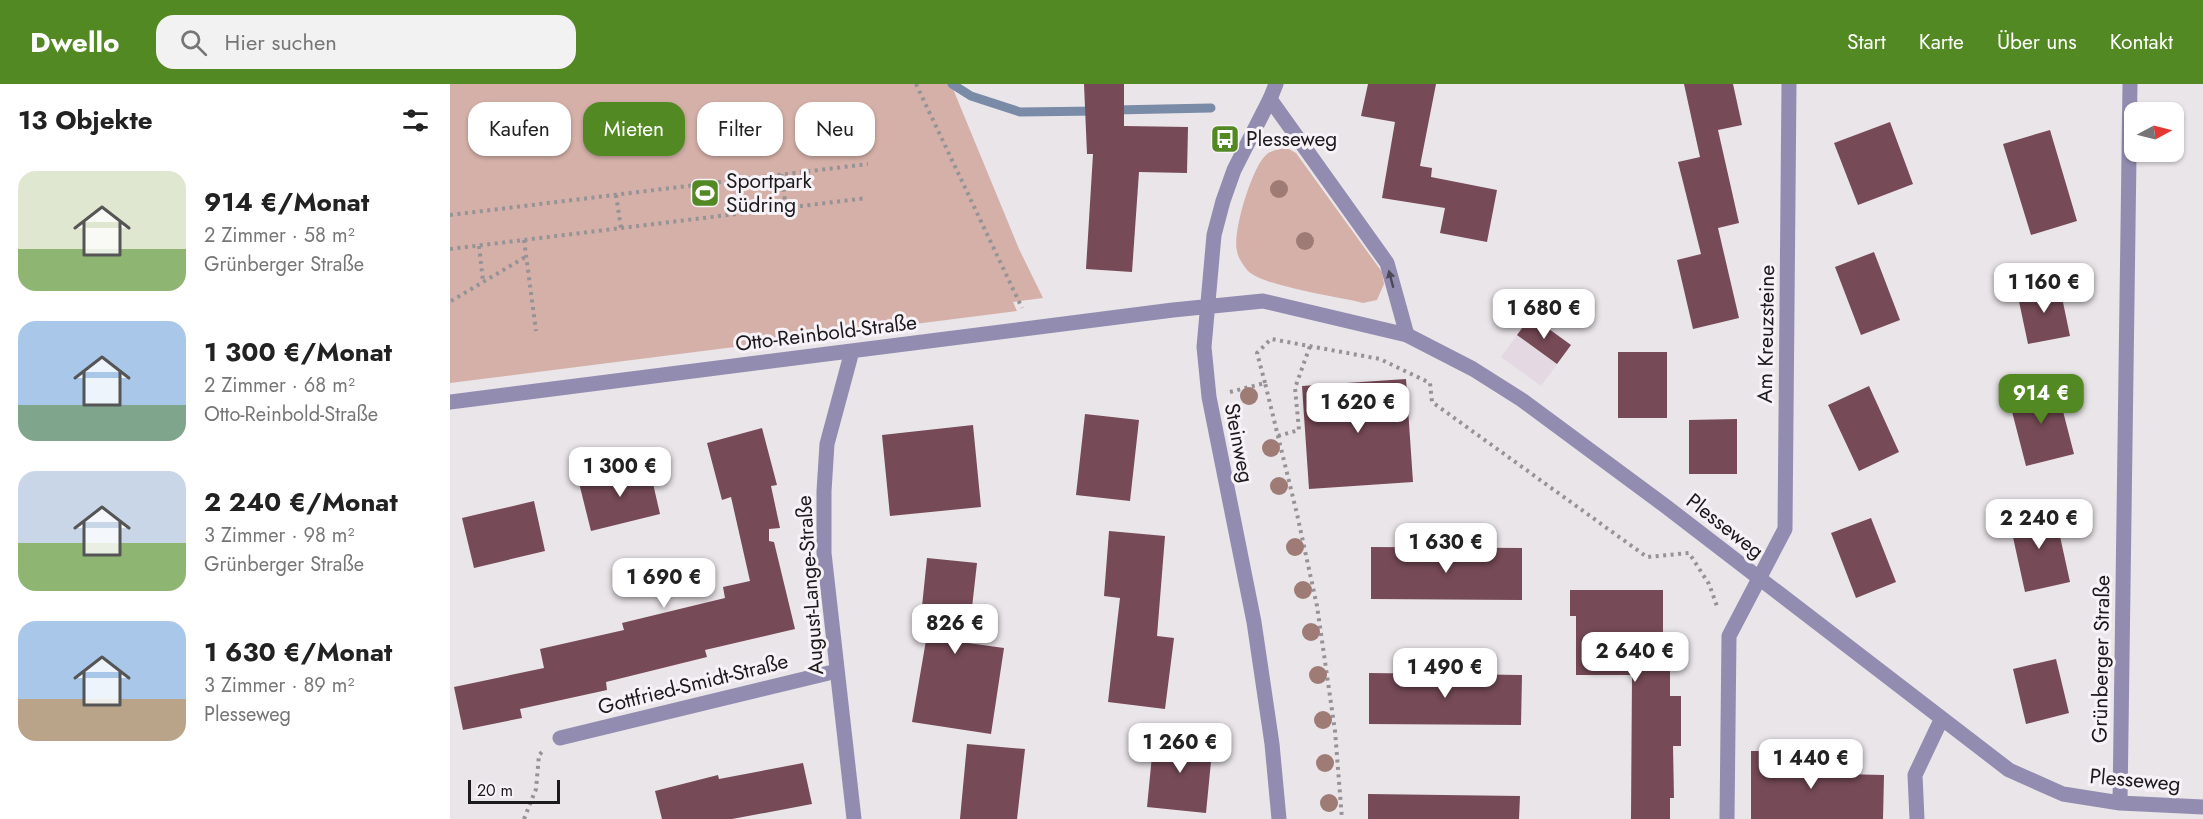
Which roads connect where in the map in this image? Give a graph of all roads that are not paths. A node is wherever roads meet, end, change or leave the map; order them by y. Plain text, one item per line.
1 (1276, 84) edge
2 (1790, 84) edge
3 (2130, 84) edge
4 (1270, 99) junction
5 (1207, 307) junction
6 (1407, 335) junction
7 (852, 351) junction
8 (450, 402) edge
9 (1760, 579) junction
10 (837, 671) junction
11 (1941, 720) junction
12 (560, 738) road end
13 (2120, 803) junction
14 (2203, 807) edge
15 (854, 819) edge
16 (1279, 819) edge
17 (1727, 819) edge
18 (1917, 819) edge

1 - 4 street, Steinweg
2 - 9 street, Am Kreuzsteine
3 - 13 street, Grünberger Straße
4 - 5 street, Steinweg
6 -> 4 street
5 - 6 street, Plesseweg
5 - 7 street, Otto-Reinbold-Straße
5 - 16 street, Steinweg
6 - 9 street, Plesseweg
7 - 8 street, Otto-Reinbold-Straße
7 - 10 street, August-Lange-Straße
9 - 11 street, Plesseweg
9 - 17 street, Am Kreuzsteine
10 - 12 street, Gottfried-Smidt-Straße
10 - 15 street, August-Lange-Straße
11 - 13 street, Plesseweg
11 - 18 street
13 - 14 street, Plesseweg

